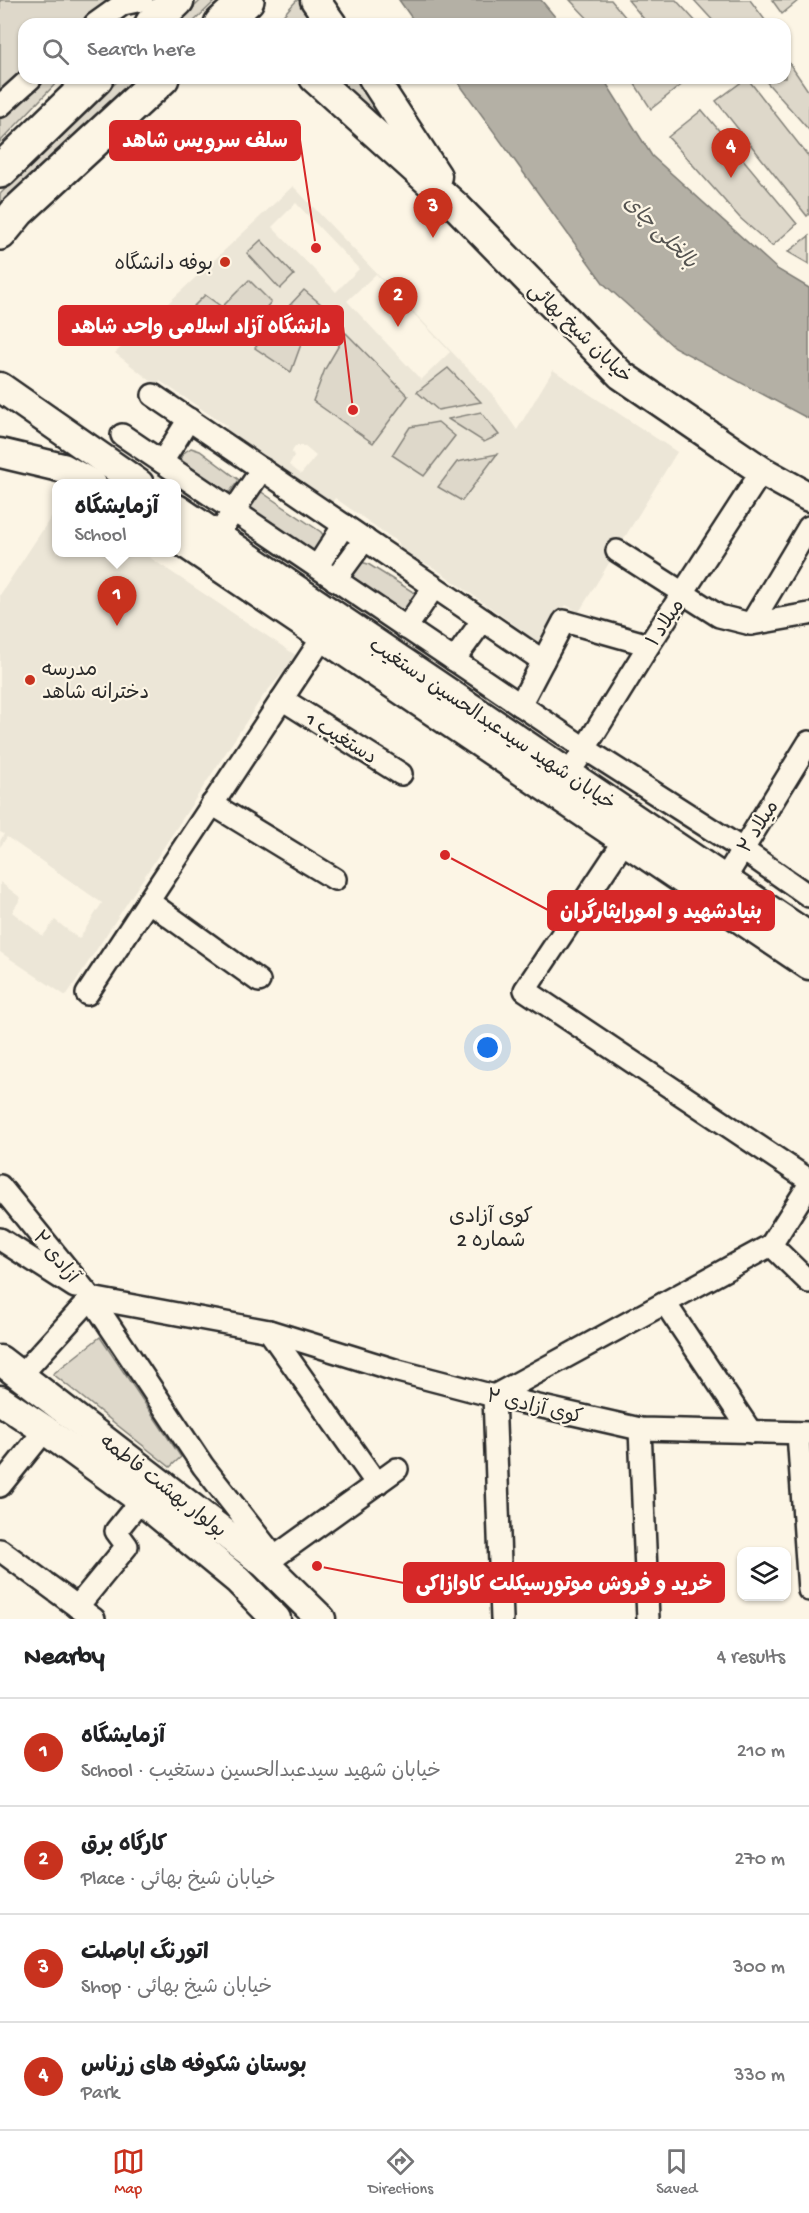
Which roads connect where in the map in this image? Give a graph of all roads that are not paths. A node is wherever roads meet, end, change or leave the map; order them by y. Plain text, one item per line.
1 (142, 0) edge
2 (177, 0) edge
3 (247, 0) edge
4 (315, 0) edge
5 (103, 18) edge
6 (158, 18) edge
7 (228, 18) edge
8 (328, 18) edge
9 (24, 84) edge
10 (90, 84) edge
11 (156, 84) edge
12 (321, 84) edge
13 (377, 84) edge
14 (0, 106) edge
15 (0, 171) edge
16 (458, 208) junction
17 (0, 233) edge
18 (0, 387) edge
19 (153, 395) dead end
20 (189, 419) junction
21 (51, 423) junction
22 (122, 435) dead end
23 (0, 453) edge
24 (34, 461) junction
25 (162, 462) junction
26 (262, 469) junction
27 (762, 471) junction
28 (84, 479) edge
29 (133, 479) edge
30 (809, 497) edge
31 (181, 512) edge
32 (234, 512) junction
33 (344, 525) junction
34 (809, 527) edge
35 (218, 536) junction
36 (365, 539) junction
37 (181, 541) edge
38 (617, 551) dead end
39 (317, 567) junction
40 (335, 580) junction
41 (434, 587) junction
42 (683, 592) junction
43 (809, 614) edge
44 (483, 620) junction
45 (751, 624) junction
46 (406, 628) junction
47 (323, 637) junction
48 (649, 645) junction
49 (454, 660) junction
50 (543, 661) junction
51 (282, 699) junction
52 (520, 705) junction
53 (809, 742) edge
54 (584, 748) junction
55 (401, 774) dead end
56 (570, 775) junction
57 (212, 804) junction
58 (625, 840) junction
59 (742, 849) junction
60 (335, 879) dead end
61 (724, 880) junction
62 (809, 896) edge
63 (148, 901) junction
64 (809, 937) edge
65 (809, 965) edge
66 (260, 981) dead end
67 (87, 994) dead end
68 (809, 1180) edge
69 (809, 1185) edge
70 (0, 1186) edge
71 (0, 1239) edge
72 (771, 1245) junction
73 (809, 1282) edge
74 (91, 1298) junction
75 (665, 1303) junction
76 (269, 1330) junction
77 (11, 1367) edge
78 (494, 1396) junction
79 (0, 1400) edge
80 (45, 1430) junction
81 (640, 1430) junction
82 (751, 1432) junction
83 (803, 1433) edge
84 (397, 1469) dead end
85 (377, 1484) junction
86 (0, 1486) edge
87 (141, 1500) junction
88 (0, 1550) edge
89 (270, 1561) junction
90 (809, 1590) edge
91 (86, 1613) edge
92 (276, 1619) edge
93 (321, 1619) edge
94 (502, 1619) edge
95 (648, 1619) edge

1 - 5 street
2 - 6 main road
3 - 7 main road
4 - 8 main road
9 - 14 street
10 - 15 main road
11 - 17 main road
12 - 16 main road, خیابان شیخ بهائی
13 - 16 main road, خیابان شیخ بهائی
16 - 27 main road, خیابان شیخ بهائی
18 - 21 main road
19 - 20 street
20 - 25 street
20 - 26 street
21 - 24 main road
21 - 29 main road
22 - 25 street
23 - 24 main road
24 - 28 main road
25 - 32 street
26 - 32 street
26 - 33 street
27 - 30 main road, خیابان شیخ بهائی
27 - 42 street, میلاد ۱
31 - 35 main road, خیابان شهید سیدعبدالحسین دستغیب
32 - 35 street
32 - 39 street
33 - 36 street
33 - 39 street
34 - 45 street
35 - 56 main road, خیابان شهید سیدعبدالحسین دستغیب
36 - 40 street
36 - 41 street
37 - 47 main road, خیابان شهید سیدعبدالحسین دستغیب
38 - 42 street
39 - 40 street
40 - 46 street
41 - 44 street
41 - 46 street
42 - 45 street
42 - 48 street, میلاد ۱
43 - 45 street
44 - 49 street
44 - 50 street
46 - 49 street
47 - 51 street
47 - 58 main road, خیابان شهید سیدعبدالحسین دستغیب
48 - 50 street
48 - 54 street, میلاد ۱
49 - 52 street
50 - 52 street
51 - 55 street, دستغیب 1
51 - 57 street
52 - 54 street
53 - 59 street, میلاد ۲
54 - 56 street, میلاد ۱
54 - 59 street
56 - 61 main road, خیابان شهید سیدعبدالحسین دستغیب
57 - 60 street
57 - 63 street
58 - 65 main road, خیابان شهید سیدعبدالحسین دستغیب
58 - 68 street
59 - 61 street, میلاد ۲
59 - 62 street
61 - 64 main road, خیابان شهید سیدعبدالحسین دستغیب
63 - 66 street
63 - 67 street
69 - 72 street
70 - 74 street, آزادی ۲
71 - 74 street
72 - 73 street
72 - 75 street
74 - 76 street, کوی آزادی ۲
74 - 77 street
74 - 89 street, آزادی ۲
75 - 78 street
75 - 82 street
76 - 78 street, کوی آزادی ۲
76 - 85 street
77 - 89 main road, بولوار بهشت فاطمه
78 - 81 street, کوی آزادی ۲
78 - 94 street
79 - 80 main road, بولوار بهشت فاطمه
80 - 86 street
80 - 87 main road, بولوار بهشت فاطمه
81 - 82 street, کوی آزادی ۲
81 - 95 street
82 - 83 street, کوی آزادی ۲
83 - 90 street
84 - 85 street
85 - 89 street
87 - 91 street
87 - 92 main road, بولوار بهشت فاطمه
88 - 91 street
89 - 93 main road, بولوار بهشت فاطمه

